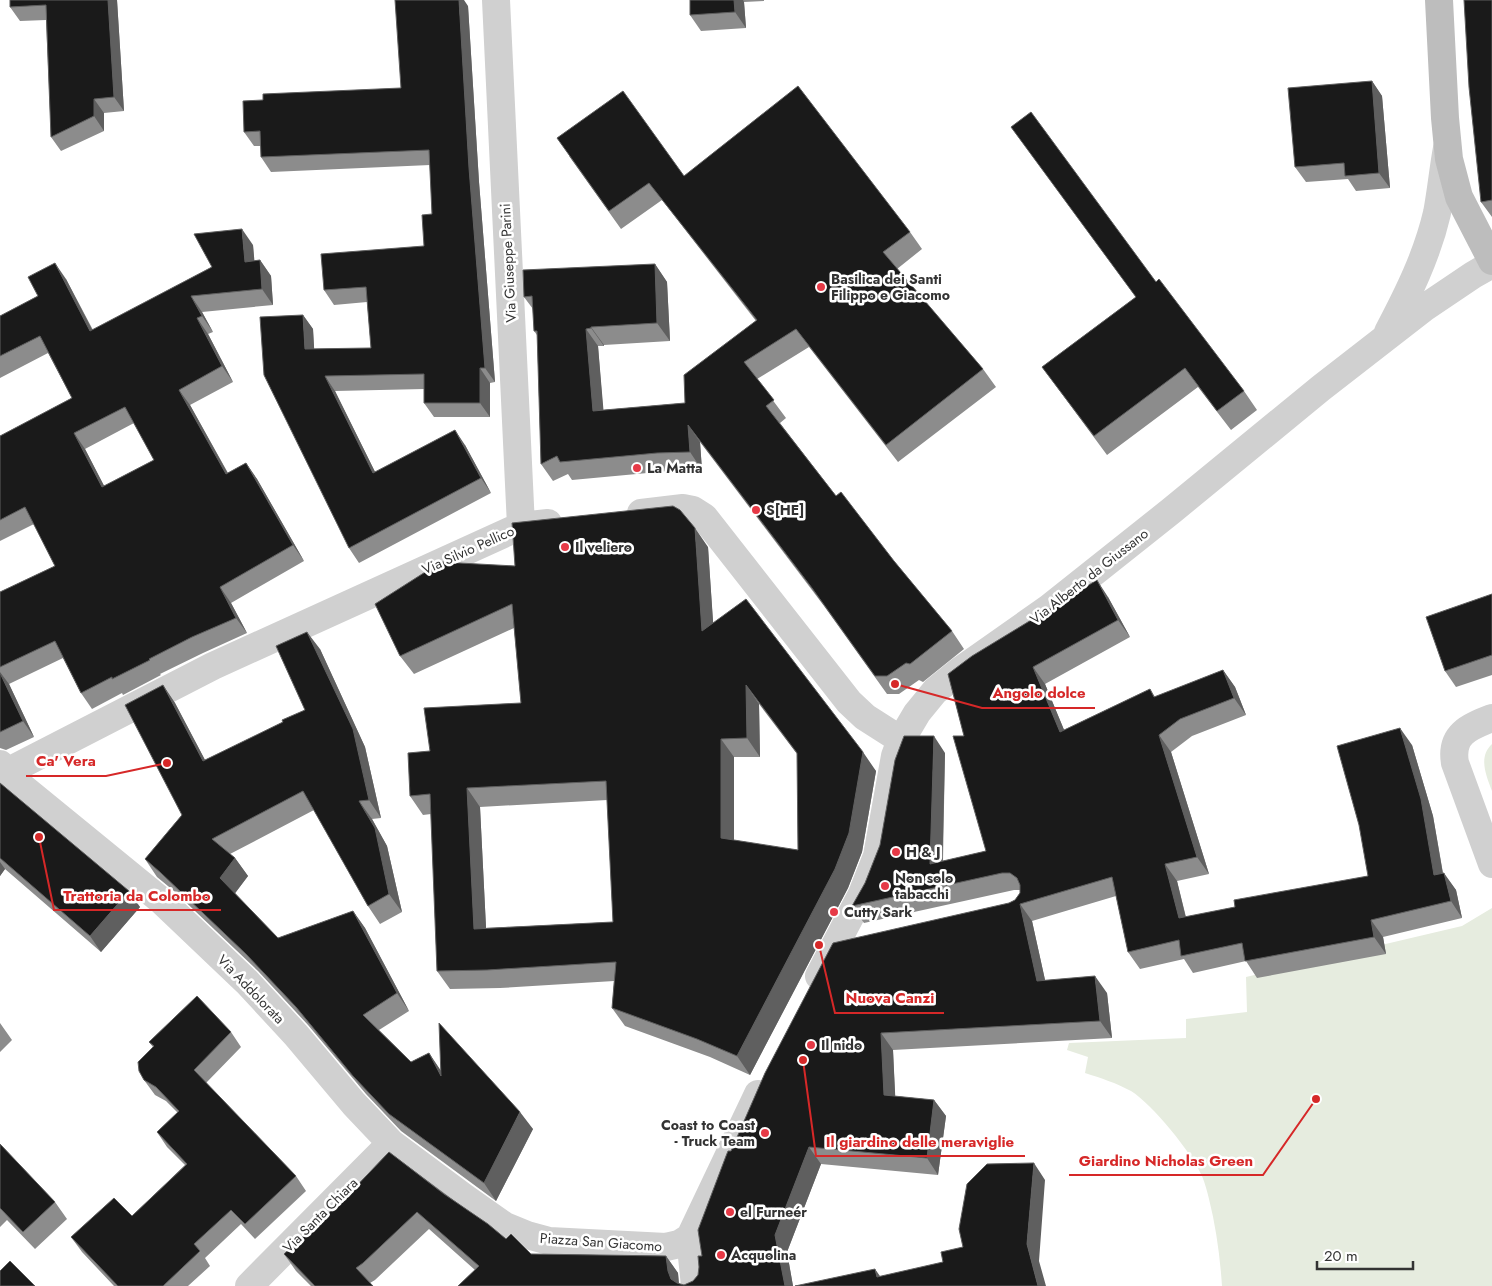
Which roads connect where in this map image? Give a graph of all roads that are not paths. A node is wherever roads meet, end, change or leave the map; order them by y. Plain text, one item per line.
1 (496, 0) edge
2 (1438, 0) edge
3 (1447, 144) junction
4 (1492, 262) edge
5 (1383, 340) junction
6 (616, 516) edge
7 (568, 521) edge
8 (521, 526) junction
9 (1492, 718) edge
10 (901, 740) junction
11 (2, 773) edge
12 (1492, 864) edge
13 (863, 940) edge
14 (835, 946) junction
15 (807, 999) edge
16 (771, 1068) edge
17 (391, 1143) junction
18 (488, 1214) joint
19 (690, 1237) junction
20 (248, 1286) edge
21 (695, 1286) edge

1 - 8 street, Via Giuseppe Parini
2 - 3 street, Via Alberto da Giussano
3 - 4 street, Via Alberto da Giussano
3 - 5 street, Via Alberto da Giussano
4 - 5 street, Via Alberto da Giussano
5 - 10 street, Via Alberto da Giussano
6 - 10 street
7 - 8 street, Via Silvio Pellico
8 - 11 street, Via Silvio Pellico
9 - 12 street
10 - 14 street, Via Alberto da Giussano
11 - 17 street, Via Addolorata
13 - 14 street
14 - 15 street, Via Alberto da Giussano
16 - 19 street
17 - 18 street, Via Addolorata
17 - 20 street, Via Santa Chiara
18 - 19 street, Piazza San Giacomo
19 - 21 street

